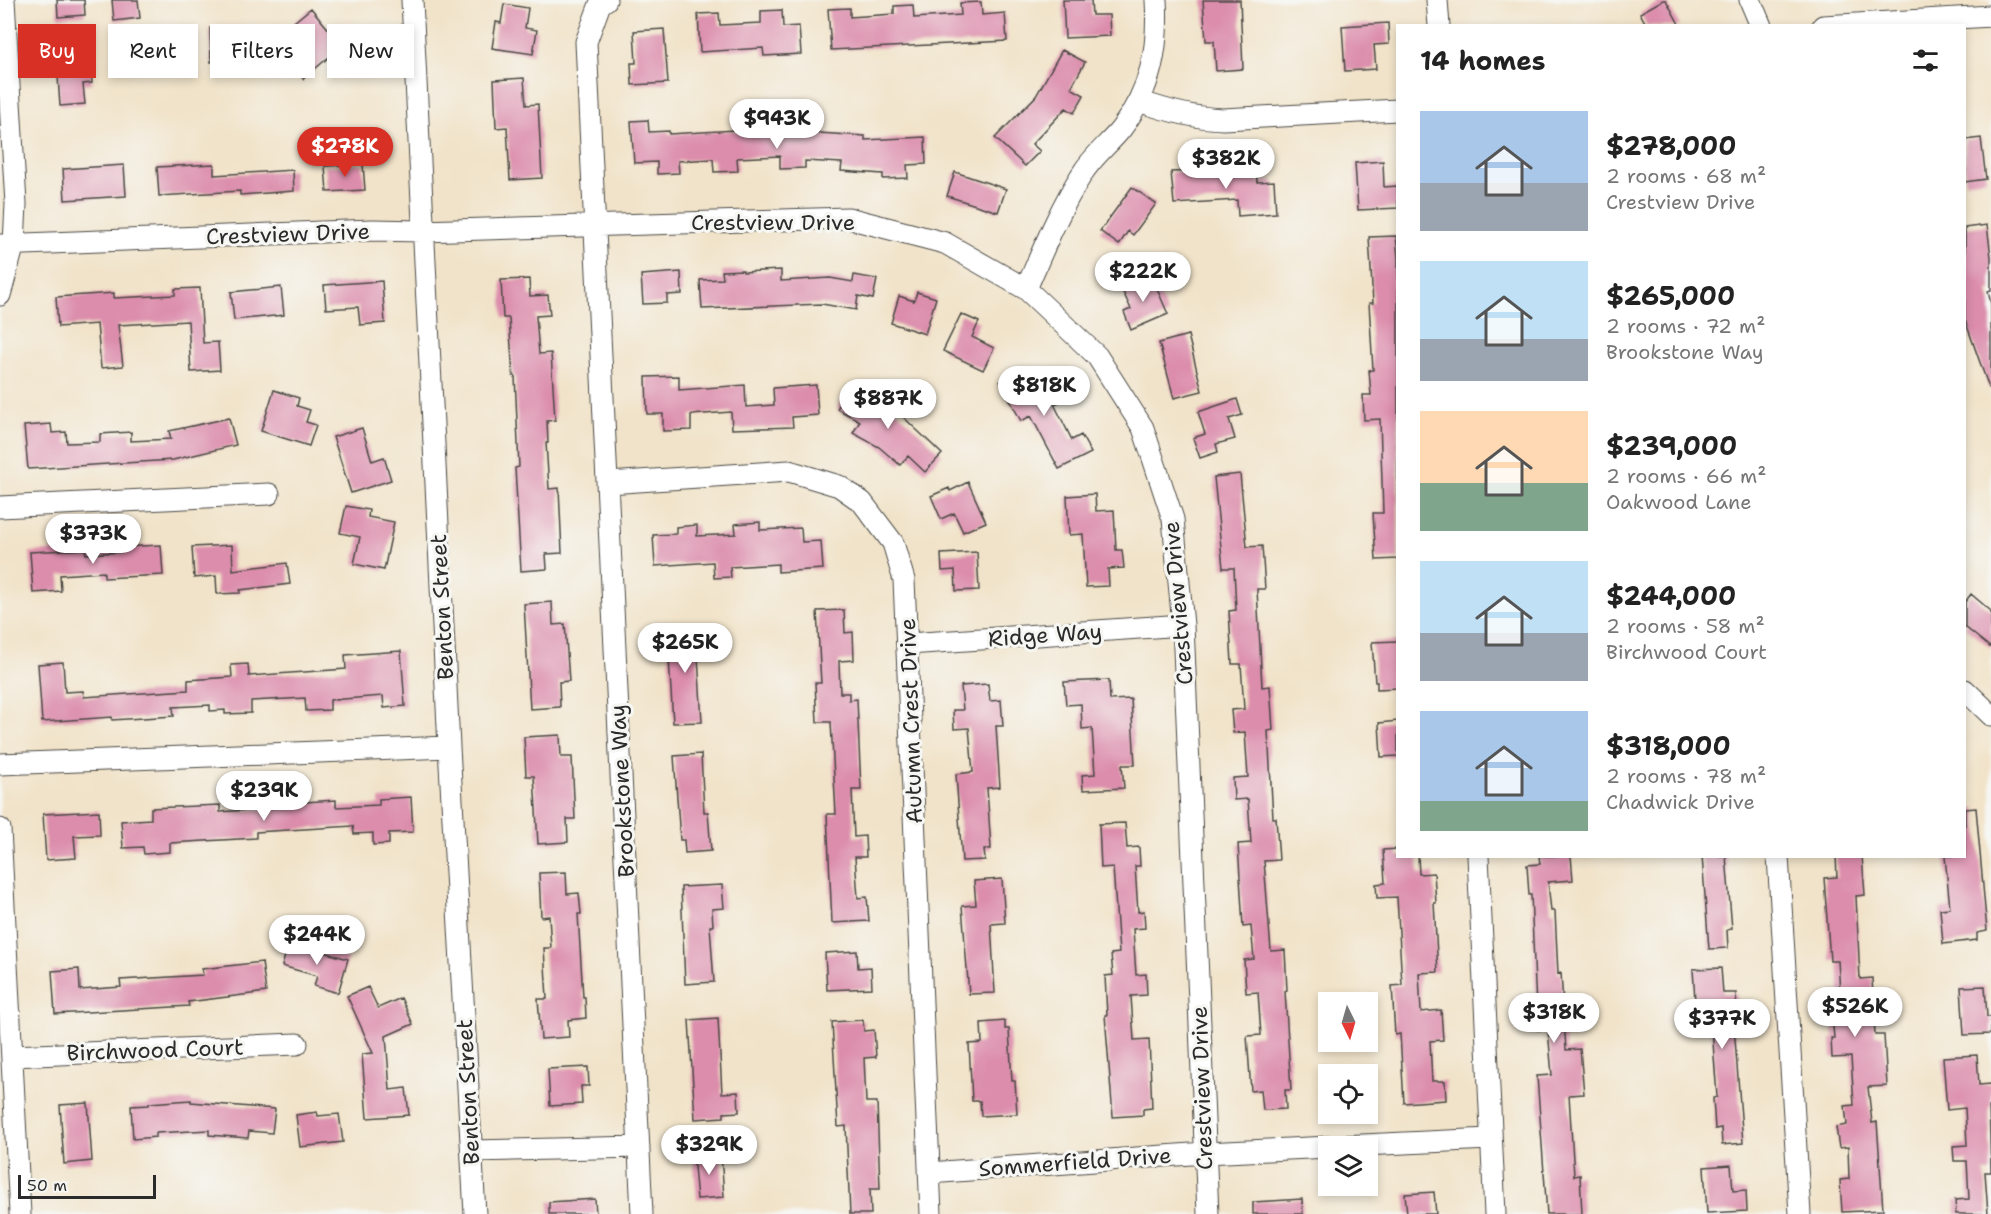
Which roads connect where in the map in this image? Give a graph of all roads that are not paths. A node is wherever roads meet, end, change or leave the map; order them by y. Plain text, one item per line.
1 (4, 0) edge
2 (412, 0) edge
3 (606, 0) edge
4 (1156, 0) edge
5 (1437, 0) edge
6 (1750, 0) edge
7 (1991, 16) edge
8 (1439, 24) edge
9 (1760, 24) edge
10 (1857, 24) edge
11 (1139, 101) junction
12 (1396, 110) edge
13 (594, 225) junction
14 (422, 231) junction
15 (7, 245) edge
16 (1026, 288) junction
17 (0, 295) edge
18 (608, 483) junction
19 (269, 494) dead end
20 (0, 507) edge
21 (1183, 625) junction
22 (908, 644) junction
23 (1966, 691) edge
24 (1990, 711) edge
25 (449, 747) junction
26 (0, 764) edge
27 (0, 829) edge
28 (1478, 858) edge
29 (1778, 858) edge
30 (297, 1044) dead end
31 (12, 1056) junction
32 (1490, 1139) junction
33 (1378, 1144) edge
34 (639, 1147) junction
35 (1318, 1147) edge
36 (472, 1151) junction
37 (1204, 1152) junction
38 (929, 1173) junction
39 (20, 1214) edge
40 (475, 1214) edge
41 (642, 1214) edge
42 (931, 1214) edge
43 (1208, 1214) edge
44 (1495, 1214) edge
45 (1800, 1214) edge

1 - 15 street
2 - 14 street, Benton Street
3 - 13 street, Brookstone Way
4 - 11 street
5 - 8 street
6 - 9 street
7 - 10 street
11 - 12 street
11 - 16 street
13 - 14 street, Crestview Drive
13 - 16 street, Crestview Drive
13 - 18 street, Brookstone Way
14 - 15 street, Crestview Drive
14 - 25 street, Benton Street
15 - 17 street
16 - 21 street, Crestview Drive
18 - 22 street, Autumn Crest Drive
18 - 34 street, Brookstone Way
19 - 20 street
21 - 22 street, Ridge Way
21 - 37 street, Crestview Drive
22 - 38 street, Autumn Crest Drive
23 - 24 street
25 - 26 street
25 - 36 street, Benton Street
27 - 31 street
28 - 32 street
29 - 45 street
30 - 31 street, Birchwood Court
31 - 39 street
32 - 33 street
32 - 44 street
34 - 36 street
34 - 41 street, Brookstone Way
35 - 37 street, Sommerfield Drive
36 - 40 street, Benton Street
37 - 38 street, Sommerfield Drive
37 - 43 street, Crestview Drive
38 - 42 street, Autumn Crest Drive

